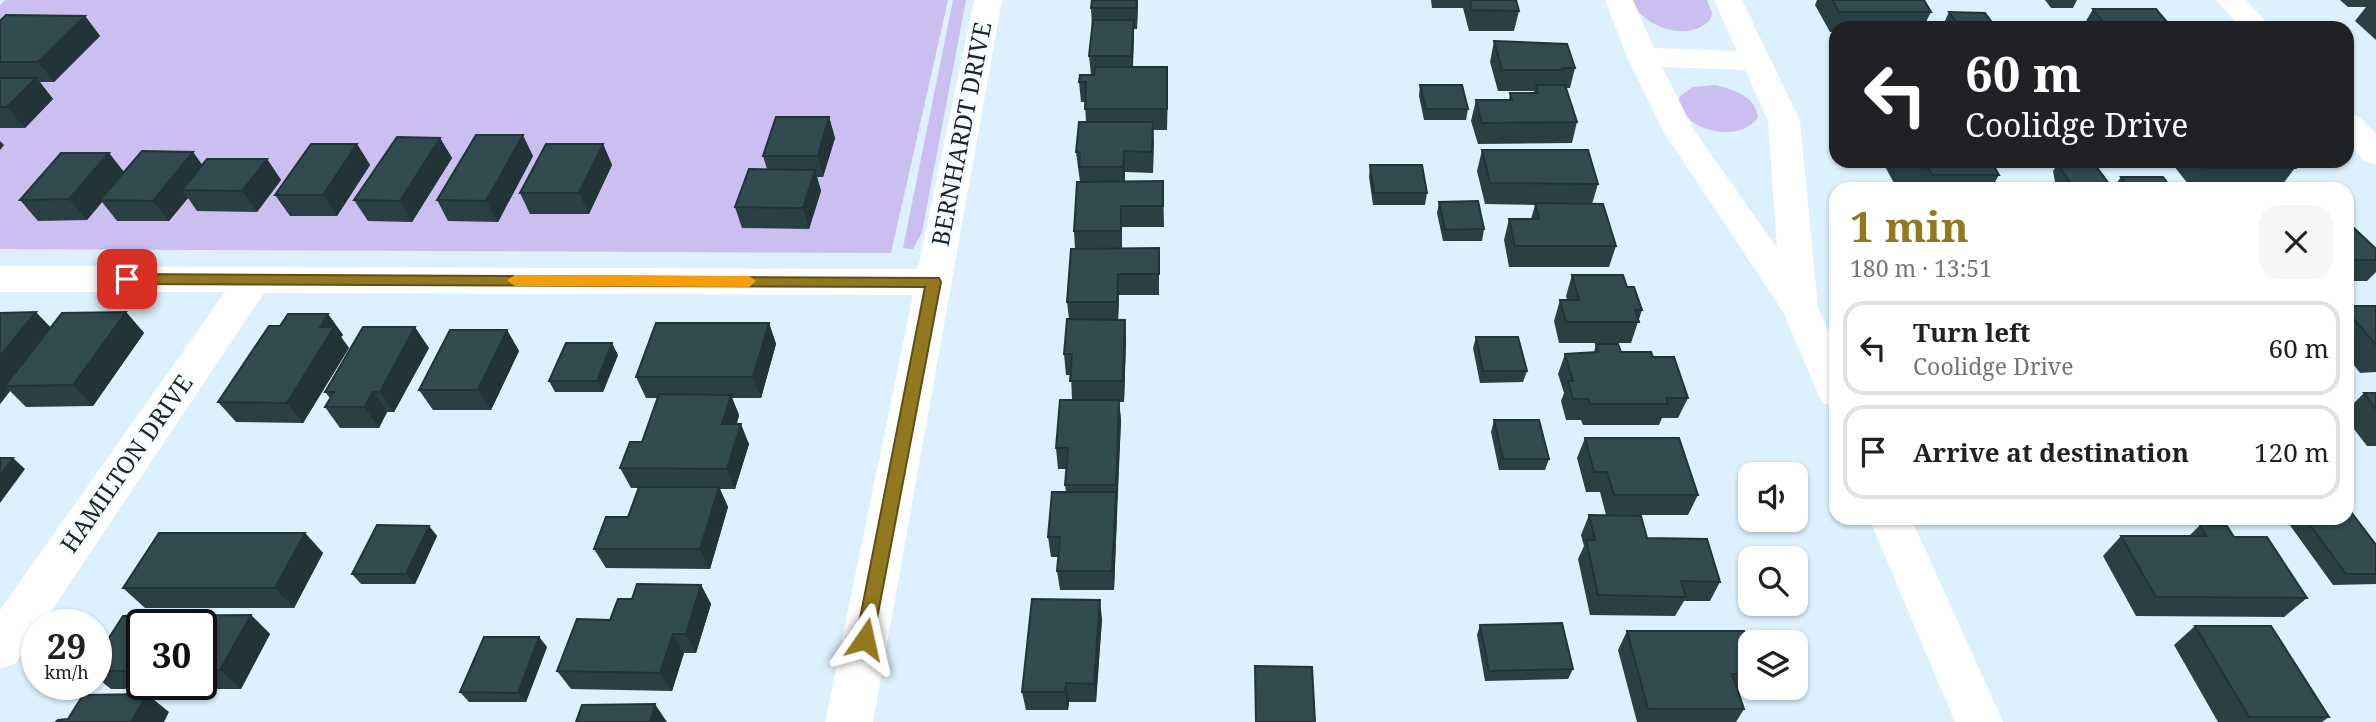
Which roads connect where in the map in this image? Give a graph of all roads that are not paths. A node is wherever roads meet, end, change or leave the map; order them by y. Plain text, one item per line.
1 (988, 0) edge
2 (1619, 0) edge
3 (1728, 0) edge
4 (2230, 0) edge
5 (2250, 21) edge
6 (1642, 57) junction
7 (1758, 61) junction
8 (2354, 130) edge
9 (2376, 154) edge
10 (0, 279) edge
11 (254, 279) junction
12 (934, 282) junction
13 (1800, 309) junction
14 (1829, 376) edge
15 (1893, 525) edge
16 (0, 648) edge
17 (849, 722) edge
18 (1979, 722) edge

1 - 12 street, BERNHARDT DRIVE
2 - 6 street
3 - 7 street
4 - 5 street
6 - 7 street
6 - 13 street
7 - 13 street
8 - 9 street
10 - 11 street
11 - 12 street
11 - 16 street, HAMILTON DRIVE
12 - 17 street, BERNHARDT DRIVE
13 - 14 street
15 - 18 street

